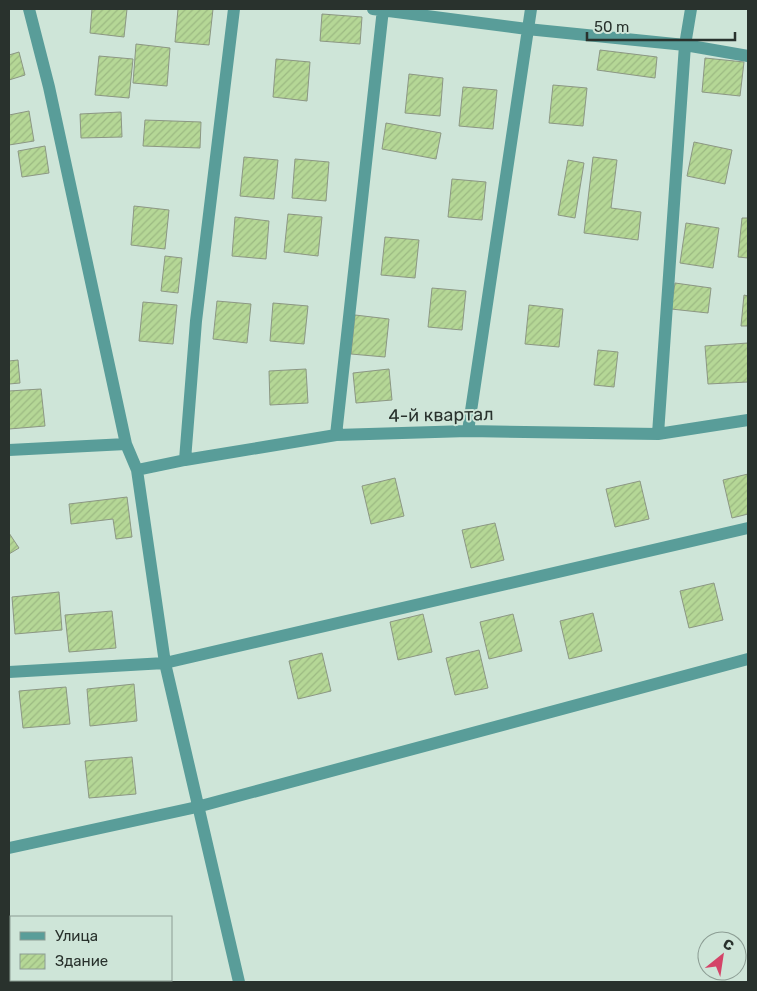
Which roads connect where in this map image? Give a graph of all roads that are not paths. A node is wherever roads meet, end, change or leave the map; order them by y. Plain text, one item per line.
1 (29, 9) edge
2 (234, 9) edge
3 (380, 9) edge
4 (531, 9) edge
5 (691, 9) edge
6 (528, 29) junction
7 (685, 45) junction
8 (748, 56) edge
9 (748, 420) edge
10 (468, 431) junction
11 (658, 434) junction
12 (336, 435) junction
13 (126, 444) junction
14 (9, 450) edge
15 (185, 460) junction
16 (137, 470) junction
17 (748, 528) edge
18 (748, 659) edge
19 (165, 663) junction
20 (9, 672) edge
21 (197, 807) junction
22 (9, 848) edge
23 (239, 982) edge

1 - 13 street
2 - 15 street
3 - 6 street
3 - 12 street
4 - 6 street
5 - 7 street
6 - 7 street
6 - 10 street
7 - 8 street
7 - 11 street
9 - 11 street, 4-й квартал
10 - 11 street, 4-й квартал
10 - 12 street, 4-й квартал
12 - 15 street, 4-й квартал
13 - 14 street
13 - 16 street
15 - 16 street, 4-й квартал
16 - 19 street
17 - 19 street
18 - 21 street
19 - 20 street
19 - 21 street
21 - 22 street
21 - 23 street

